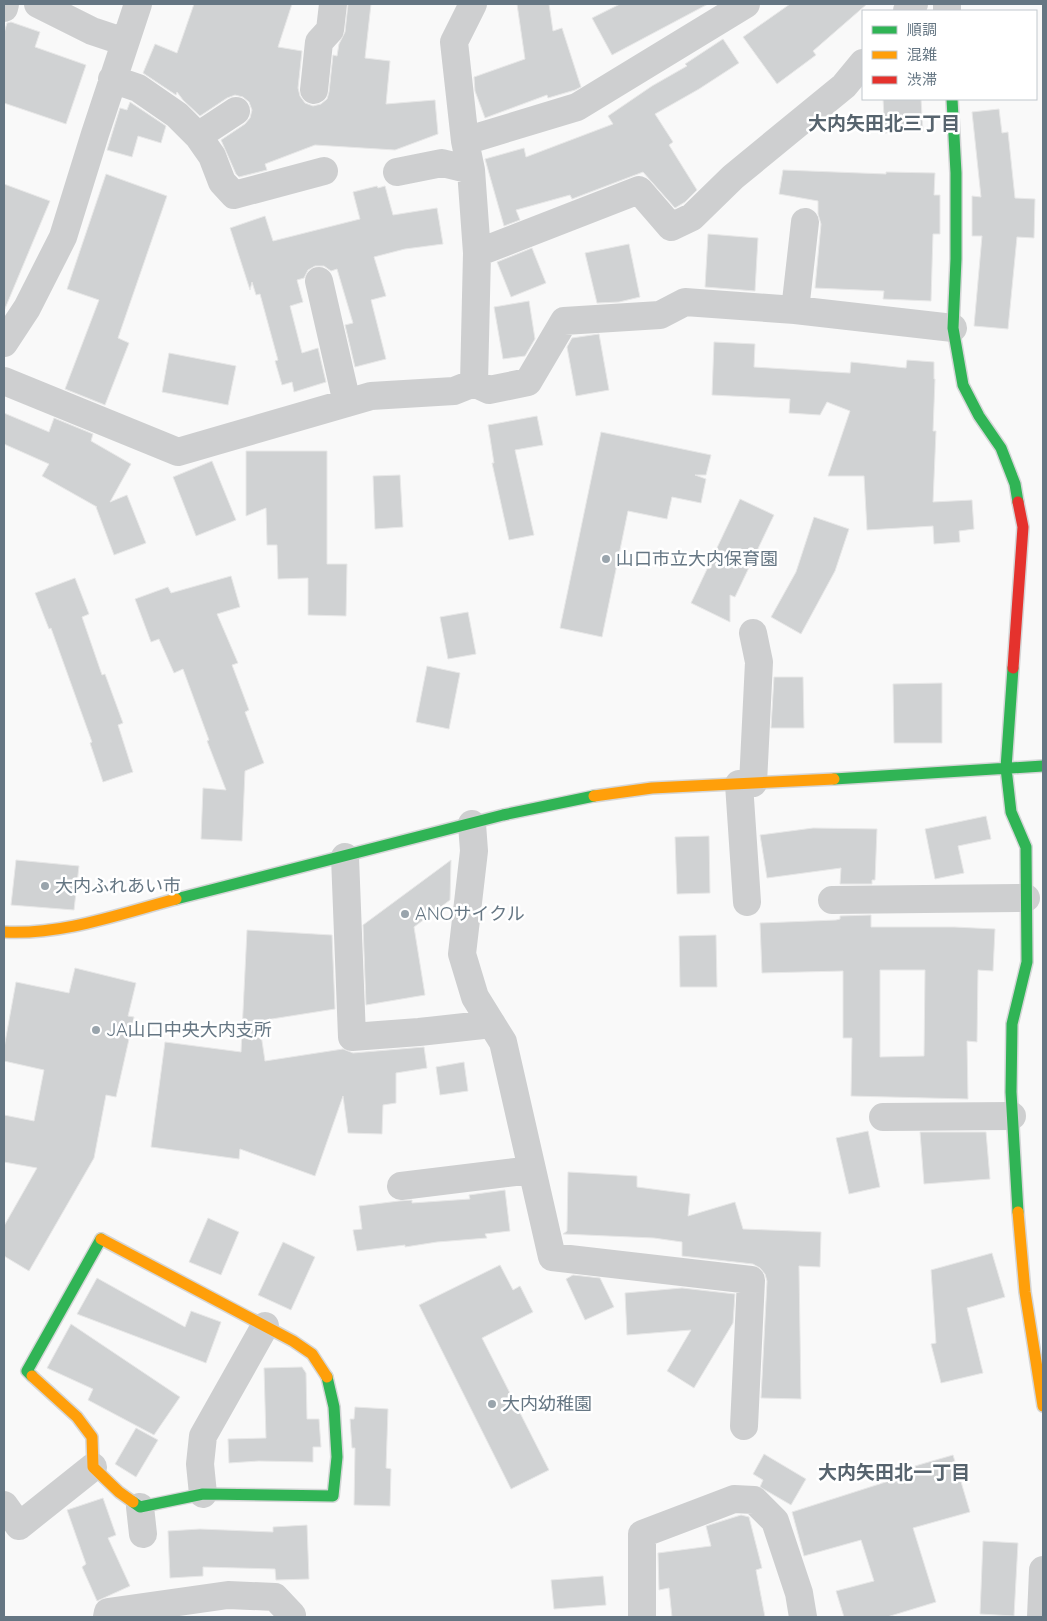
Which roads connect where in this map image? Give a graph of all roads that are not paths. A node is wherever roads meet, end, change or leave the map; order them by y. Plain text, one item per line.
1 (5, 4) edge
2 (38, 4) edge
3 (138, 4) edge
4 (333, 4) edge
5 (473, 4) edge
6 (746, 4) edge
7 (4, 8) edge
8 (125, 42) junction
9 (862, 64) edge
10 (112, 79) junction
11 (314, 90) dead end
12 (952, 100) edge
13 (236, 111) dead end
14 (198, 136) junction
15 (465, 141) junction
16 (471, 170) junction
17 (324, 172) dead end
18 (397, 172) dead end
19 (805, 222) dead end
20 (477, 253) junction
21 (319, 281) dead end
22 (795, 310) junction
23 (954, 328) junction
24 (4, 342) edge
25 (4, 381) edge
26 (474, 382) junction
27 (347, 403) junction
28 (753, 633) dead end
29 (1043, 766) edge
30 (1006, 768) junction
31 (746, 784) junction
32 (472, 824) junction
33 (345, 857) junction
34 (1026, 898) junction
35 (832, 900) dead end
36 (747, 902) dead end
37 (4, 932) edge
38 (492, 1024) junction
39 (1012, 1116) junction
40 (883, 1117) dead end
41 (532, 1170) junction
42 (401, 1186) dead end
43 (265, 1326) junction
44 (1043, 1406) edge
45 (744, 1426) dead end
46 (93, 1467) junction
47 (203, 1494) junction
48 (4, 1505) edge
49 (140, 1507) junction
50 (143, 1534) dead end
51 (1043, 1570) edge
52 (107, 1617) edge
53 (291, 1617) edge
54 (642, 1617) edge
55 (803, 1617) edge
56 (1042, 1617) edge

1 - 7 street
2 - 8 street
3 - 8 street
4 - 11 street
5 - 15 street
6 - 15 street
8 - 10 street
9 - 20 street
10 - 14 street
10 - 24 street
12 - 23 street
13 - 14 street
14 - 17 street
15 - 16 street
16 - 18 street
16 - 20 street
19 - 22 street
20 - 26 street
21 - 27 street
22 - 23 street
22 - 26 street
23 - 30 street
25 - 27 street
26 - 27 street
28 - 31 street
29 - 30 street
30 - 31 street
30 - 34 street
31 - 32 street
31 - 36 street
32 - 33 street
32 - 38 street
33 - 37 street
33 - 38 street
34 - 35 street
34 - 39 street
38 - 41 street
39 - 40 street
39 - 44 street
41 - 42 street
41 - 45 street
43 - 46 street
43 - 47 street
43 - 47 street
46 - 48 street
46 - 49 street
47 - 49 street
49 - 50 street
51 - 56 street
52 - 53 street
54 - 55 street

